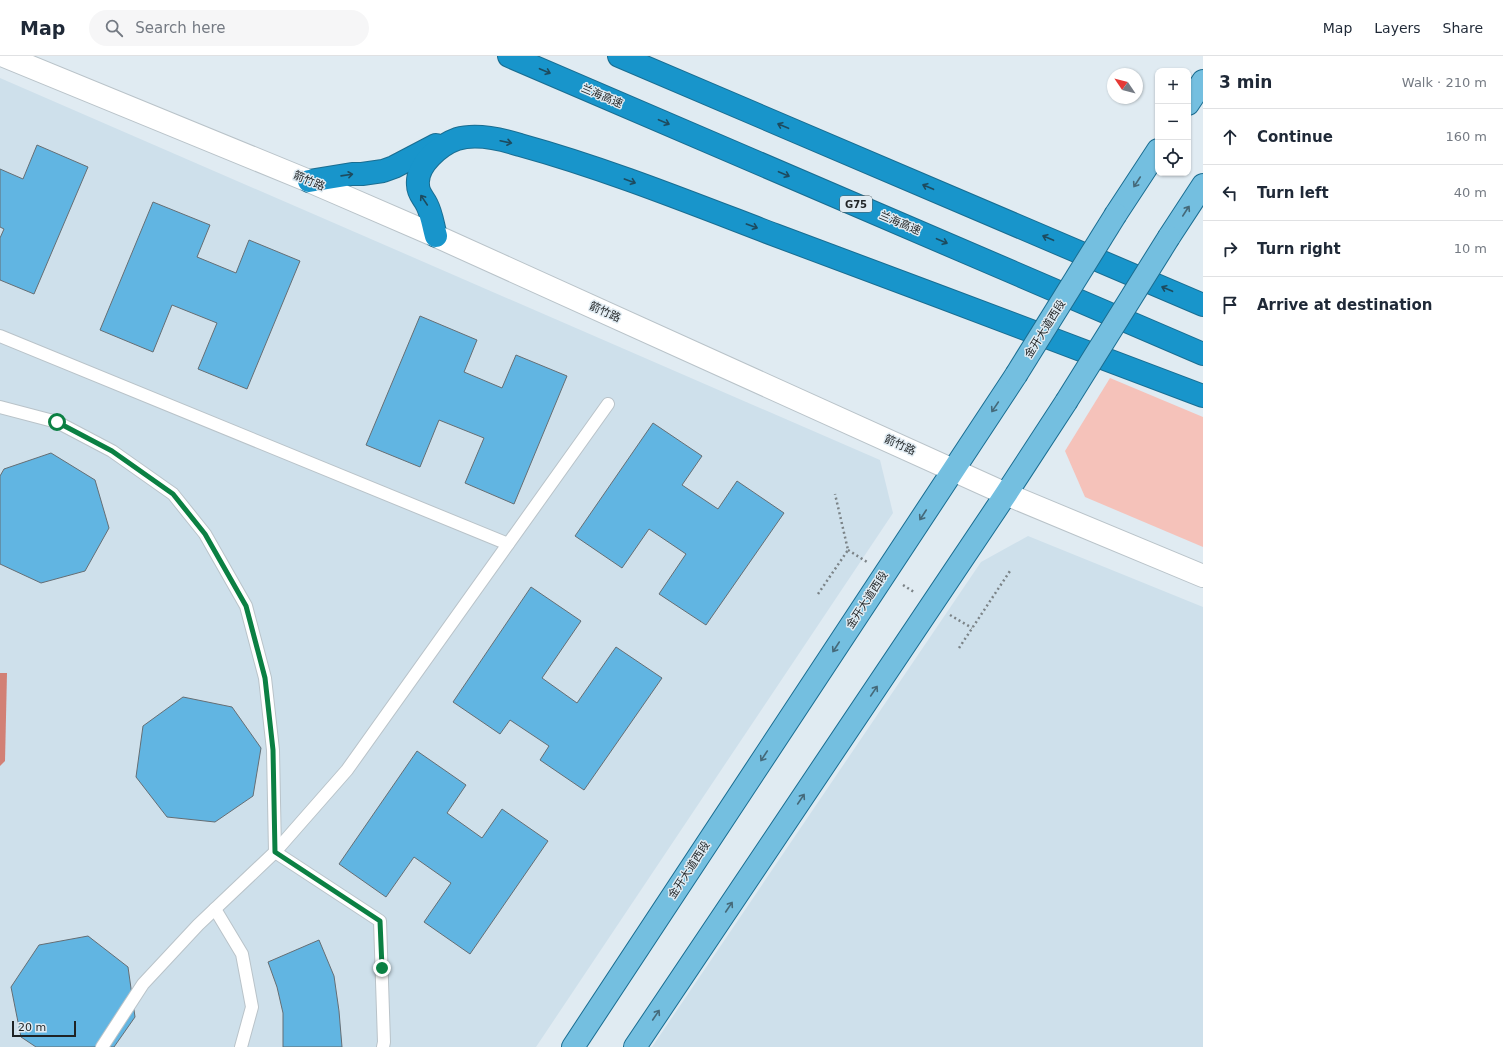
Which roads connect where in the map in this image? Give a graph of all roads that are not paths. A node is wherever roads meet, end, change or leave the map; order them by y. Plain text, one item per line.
1 (4, 56) edge
2 (509, 56) edge
3 (619, 56) edge
4 (1203, 81) edge
5 (1191, 99) edge
6 (463, 138) junction
7 (1155, 155) edge
8 (309, 181) junction
9 (1203, 185) edge
10 (436, 236) junction
11 (1203, 305) edge
12 (0, 336) edge
13 (1203, 354) edge
14 (1203, 396) edge
15 (608, 404) dead end
16 (0, 407) edge
17 (953, 469) junction
18 (1006, 494) junction
19 (508, 544) junction
20 (1203, 576) edge
21 (275, 852) junction
22 (215, 909) junction
23 (102, 1047) edge
24 (241, 1047) edge
25 (383, 1047) edge
26 (573, 1047) edge
27 (635, 1047) edge

1 - 8 street, 箭竹路
2 -> 13 highway, 兰海高速 / G75
11 -> 3 highway
4 - 5 main road
8 -> 6 highway
10 -> 6 highway
6 -> 14 highway
7 -> 17 main road, 金开大道西段, bridge
8 - 10 street, 箭竹路
18 -> 9 main road, bridge
10 - 17 street, 箭竹路
12 - 19 lane
15 - 19 lane
16 - 21 lane
17 - 18 street, 箭竹路
17 -> 26 main road, 金开大道西段
18 - 20 street, 箭竹路
27 -> 18 main road
19 - 21 lane
21 - 22 lane
21 - 25 lane
22 - 23 lane
22 - 24 lane

